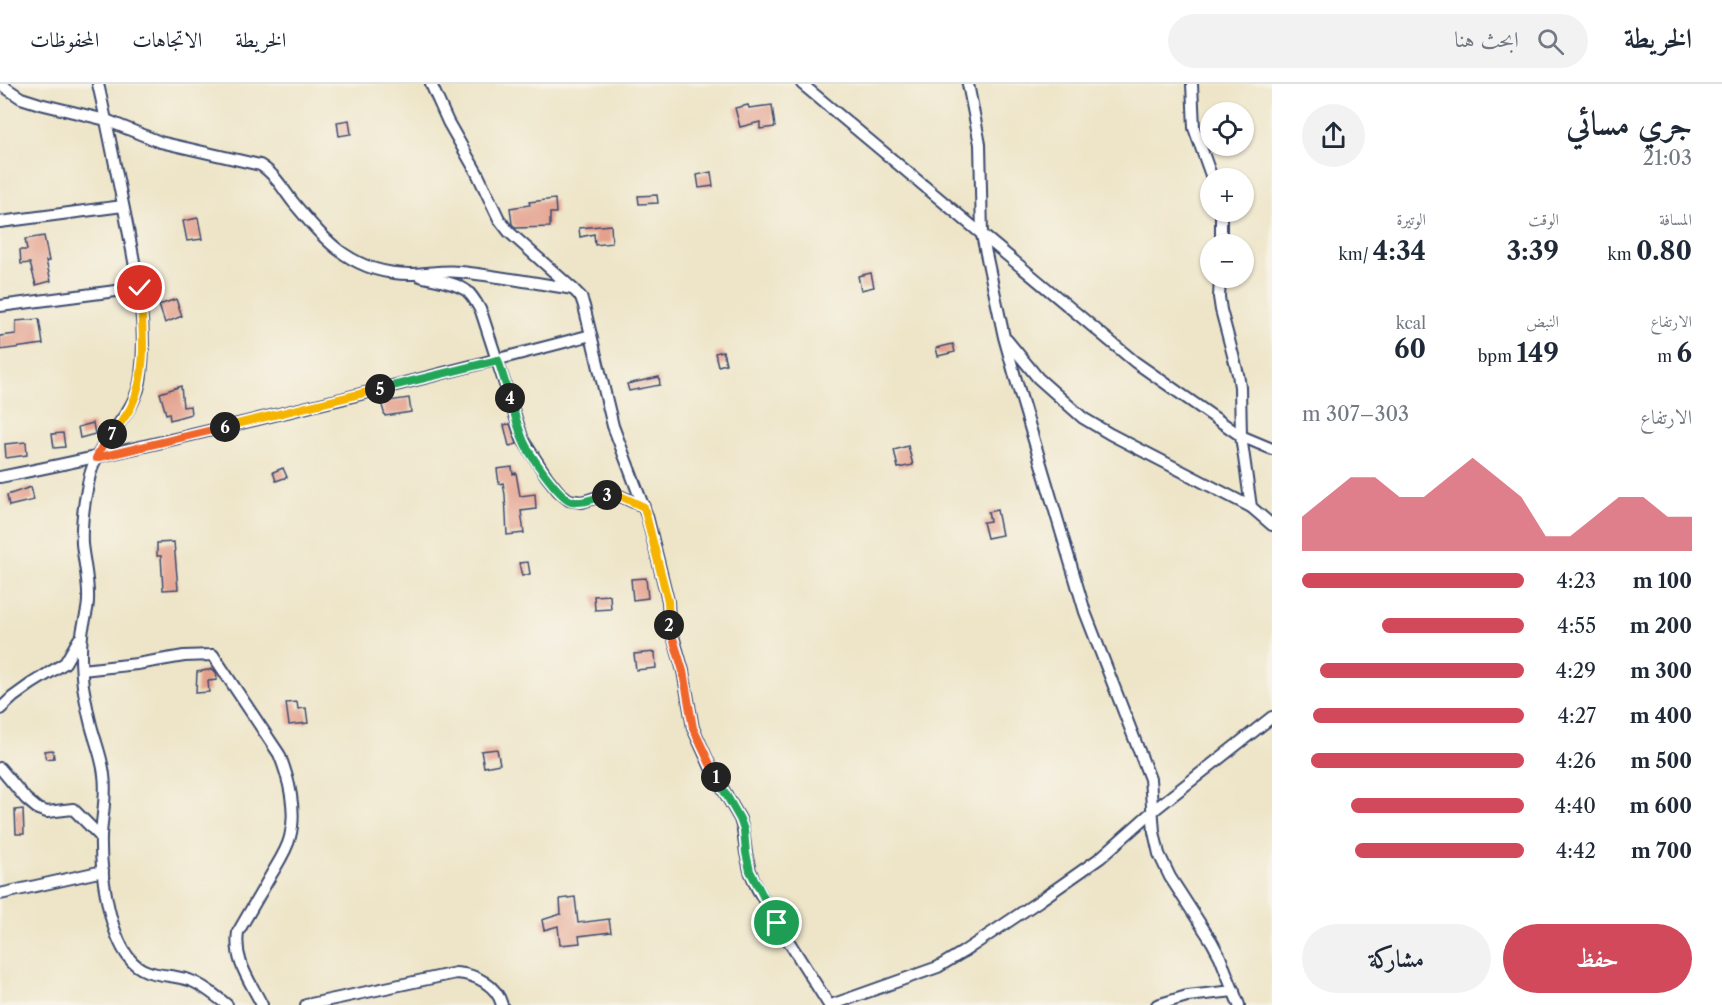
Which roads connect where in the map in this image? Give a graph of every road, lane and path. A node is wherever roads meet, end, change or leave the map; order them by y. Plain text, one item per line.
1 (0, 84) edge
2 (98, 84) edge
3 (431, 84) edge
4 (802, 84) edge
5 (968, 84) edge
6 (1192, 84) edge
7 (106, 120) junction
8 (1208, 168) edge
9 (123, 206) junction
10 (0, 222) edge
11 (982, 235) junction
12 (411, 274) junction
13 (140, 288) junction
14 (1219, 288) edge
15 (573, 289) junction
16 (0, 306) edge
17 (591, 335) junction
18 (1004, 337) junction
19 (498, 360) junction
20 (1241, 436) junction
21 (1272, 450) edge
22 (96, 458) junction
23 (0, 477) edge
24 (644, 507) junction
25 (1251, 507) junction
26 (1272, 525) edge
27 (82, 633) junction
28 (82, 670) junction
29 (0, 709) edge
30 (1272, 717) edge
31 (0, 768) edge
32 (1154, 810) junction
33 (101, 837) junction
34 (103, 871) junction
35 (0, 894) edge
36 (1234, 991) junction
37 (227, 1005) edge
38 (262, 1005) edge
39 (306, 1005) edge
40 (502, 1005) edge
41 (830, 1005) edge
42 (1157, 1005) edge
43 (1239, 1005) edge

1 - 7 street
2 - 7 street
3 - 15 street
4 - 11 street
5 - 11 street
6 - 8 street
7 - 9 street
7 - 12 street
9 - 10 street
9 - 13 street
11 - 18 street
11 - 20 street
12 - 15 street
12 - 19 street
13 - 16 street
13 - 22 street
14 - 20 street
15 - 17 street
17 - 19 street
17 - 24 street
18 - 25 street
18 - 32 street
19 - 22 street
19 - 24 street
20 - 21 street
20 - 25 street
22 - 23 street
22 - 27 street
24 - 41 street
25 - 26 street
27 - 28 street
27 - 29 street
28 - 33 street
28 - 38 street
30 - 32 street
31 - 33 street
32 - 36 street
32 - 41 street
33 - 34 street
34 - 35 street
34 - 37 street
36 - 42 street
36 - 43 street
39 - 40 street

